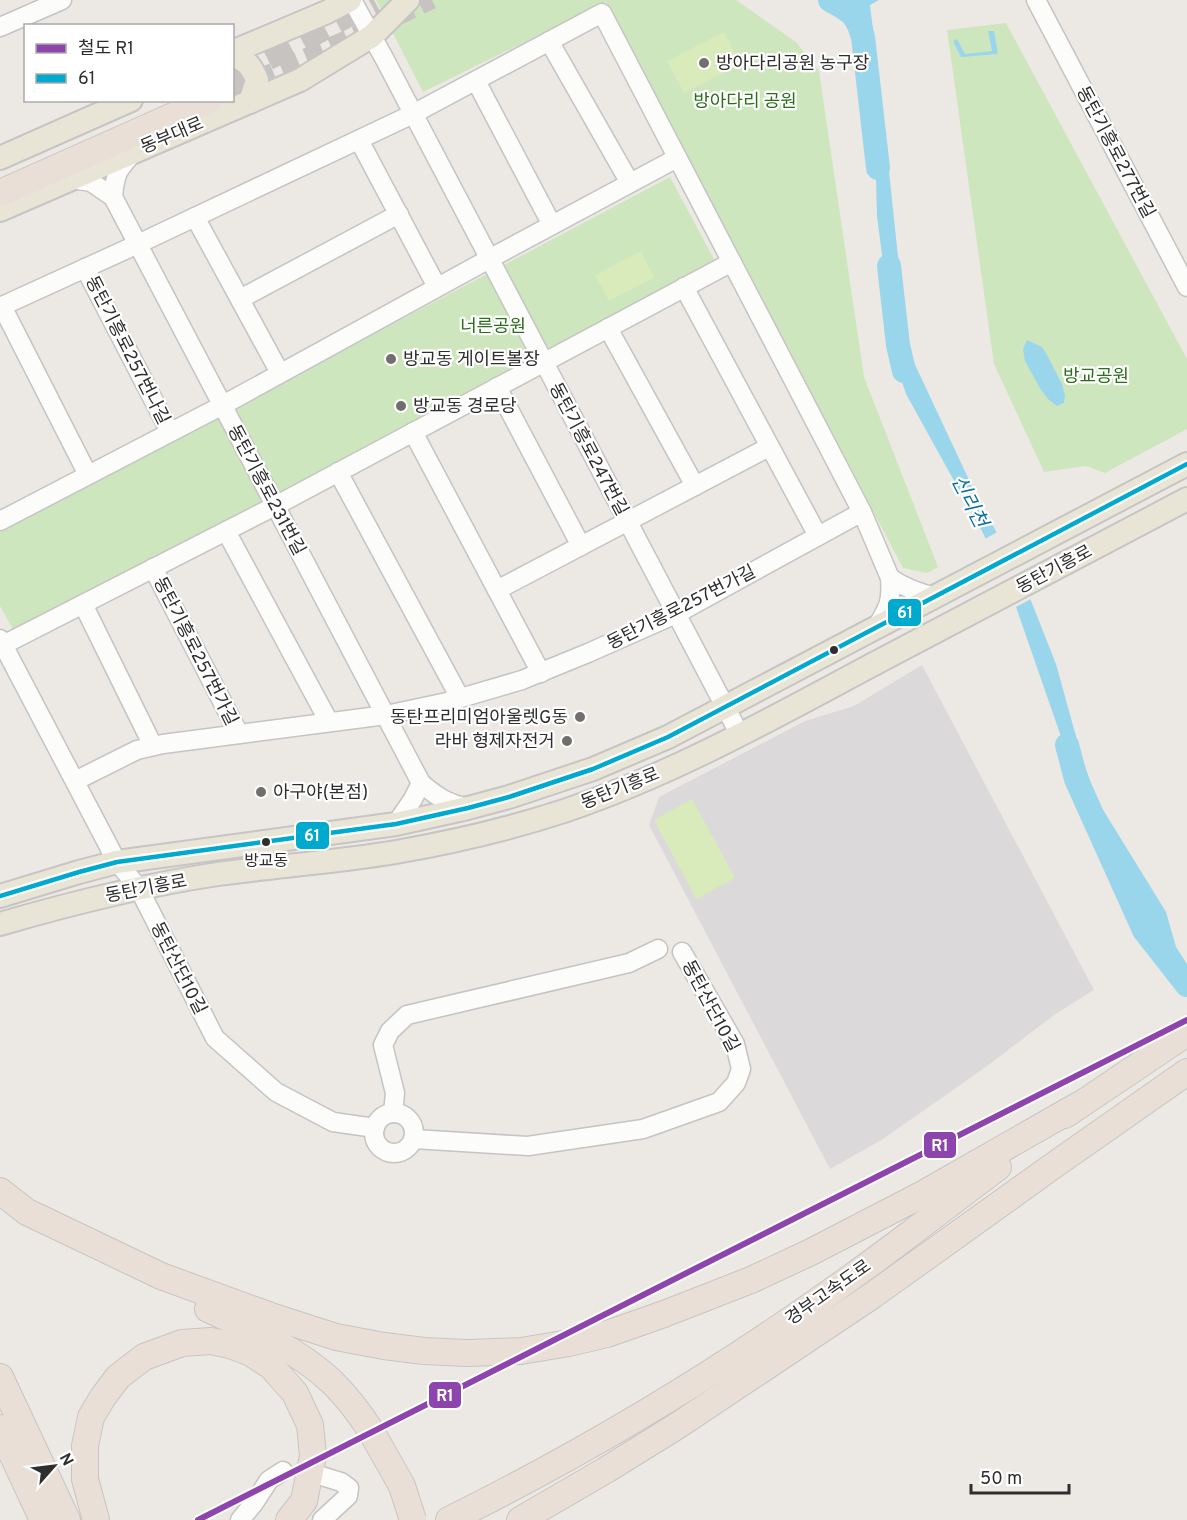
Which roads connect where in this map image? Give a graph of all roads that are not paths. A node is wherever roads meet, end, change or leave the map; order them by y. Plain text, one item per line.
1 (62, 0) edge
2 (351, 0) edge
3 (408, 0) tunnel mouth
4 (1040, 8) edge
5 (0, 27) edge
6 (372, 36) junction
7 (549, 41) junction
8 (234, 53) edge
9 (234, 55) edge
10 (476, 81) junction
11 (126, 102) edge
12 (171, 102) edge
13 (205, 102) edge
14 (250, 102) junction
15 (413, 114) junction
16 (359, 140) junction
17 (134, 152) junction
18 (0, 158) edge
19 (677, 158) junction
20 (0, 178) edge
21 (72, 179) junction
22 (630, 183) junction
23 (0, 193) edge
24 (113, 197) junction
25 (0, 210) edge
26 (399, 214) junction
27 (195, 217) junction
28 (552, 225) junction
29 (138, 244) junction
30 (489, 259) junction
31 (732, 262) junction
32 (86, 268) junction
33 (438, 287) junction
34 (684, 287) junction
35 (1187, 287) edge
36 (240, 299) junction
37 (1, 307) edge
38 (608, 328) junction
39 (543, 362) junction
40 (280, 373) junction
41 (497, 387) junction
42 (223, 405) junction
43 (170, 432) junction
44 (413, 432) junction
45 (770, 447) junction
46 (1187, 464) edge
47 (338, 472) junction
48 (88, 475) junction
49 (694, 486) junction
50 (1187, 499) edge
51 (275, 506) junction
52 (862, 512) junction
53 (2, 516) edge
54 (627, 522) junction
55 (226, 531) junction
56 (818, 536) junction
57 (581, 546) junction
58 (153, 568) junction
59 (890, 578) junction
60 (497, 590) junction
61 (945, 592) junction
62 (83, 604) junction
63 (676, 614) junction
64 (876, 628) junction
65 (2, 642) edge
66 (541, 672) junction
67 (460, 698) junction
68 (725, 708) junction
69 (386, 716) junction
70 (329, 722) junction
71 (239, 734) junction
72 (740, 735) junction
73 (153, 746) junction
74 (75, 781) junction
75 (421, 783) junction
76 (468, 808) junction
77 (396, 824) junction
78 (117, 862) junction
79 (138, 887) junction
80 (0, 896) edge
81 (0, 924) edge
82 (658, 949) dead end
83 (682, 952) dead end
84 (1187, 1033) edge
85 (1182, 1076) edge
86 (1079, 1105) junction
87 (393, 1113) junction
88 (375, 1128) junction
89 (414, 1139) junction
90 (0, 1191) edge
91 (27, 1212) junction
92 (0, 1377) edge
93 (0, 1428) edge
94 (283, 1471) dead end
95 (315, 1474) dead end
96 (43, 1520) edge
97 (66, 1520) edge
98 (96, 1520) edge
99 (240, 1520) edge
100 (289, 1520) edge
101 (322, 1520) edge
102 (413, 1520) edge
103 (449, 1520) edge
104 (520, 1520) edge

1 - 5 street
2 - 6 street, 동탄기흥로247번길
2 - 8 main road
3 - 6 main road, 동부대로
4 - 35 street, 동탄기흥로277번길
6 - 14 main road, 동부대로
6 - 15 street, 동탄기흥로247번길
7 - 10 street
7 - 19 street
7 - 22 street
9 - 14 main road
10 - 15 street
10 - 28 street
11 - 18 main road
12 - 20 highway, 동부대로
13 - 23 highway, 동부대로
14 - 17 main road, 동부대로
15 - 16 street
15 - 30 street, 동탄기흥로247번길
16 - 26 street
16 - 27 street
17 - 21 main road, 동부대로
17 - 24 street
19 - 22 street, 동탄기흥로257번나길
19 - 31 street
21 - 24 street
21 - 25 main road, 동부대로
22 - 28 street, 동탄기흥로257번나길
24 - 29 street, 동탄기흥로231번길
26 - 33 street
26 - 36 street
27 - 29 street
27 - 36 street
28 - 30 street, 동탄기흥로257번나길
29 - 32 street
29 - 42 street, 동탄기흥로231번길
30 - 33 street, 동탄기흥로257번나길
30 - 39 street, 동탄기흥로247번길
31 - 34 street
31 - 52 street
32 - 37 street
32 - 43 street, 동탄기흥로257번나길
33 - 40 street, 동탄기흥로257번나길
34 - 38 street
34 - 45 street
36 - 40 street
37 - 48 street
38 - 39 street
38 - 49 street
39 - 41 street
39 - 54 street, 동탄기흥로247번길
40 - 42 street, 동탄기흥로257번나길
41 - 44 street
41 - 57 street
42 - 43 street, 동탄기흥로257번나길
42 - 51 street, 동탄기흥로231번길
43 - 48 street, 동탄기흥로257번나길
44 - 47 street
44 - 60 street
45 - 49 street
45 - 56 street
46 - 61 main road, 동탄기흥로
47 - 51 street
47 - 67 street
48 - 53 street, 동탄기흥로257번나길
49 - 54 street
50 - 72 main road, 동탄기흥로
51 - 55 street
51 - 69 street, 동탄기흥로231번길
52 - 56 street, 동탄기흥로257번가길
52 - 59 street
54 - 57 street
54 - 63 street, 동탄기흥로247번길
55 - 58 street
55 - 70 street
56 - 63 street, 동탄기흥로257번가길
57 - 60 street
58 - 62 street
58 - 71 street, 동탄기흥로257번가길
59 - 61 street
59 - 64 street
60 - 66 street
61 - 64 main road, 동탄기흥로
62 - 65 street
62 - 73 street
63 - 66 street, 동탄기흥로257번가길
63 - 68 street, 동탄기흥로247번길
64 - 68 main road, 동탄기흥로
65 - 74 street, 동탄산단10길
66 - 67 street, 동탄기흥로257번가길
67 - 69 street, 동탄기흥로257번가길
68 - 72 street, 동탄기흥로247번길
68 - 76 main road, 동탄기흥로
69 - 70 street, 동탄기흥로257번가길
69 - 75 street, 동탄기흥로231번길
70 - 71 street, 동탄기흥로257번가길
71 - 73 street, 동탄기흥로257번가길
72 - 79 main road, 동탄기흥로
73 - 74 street, 동탄기흥로257번가길
74 - 78 street, 동탄산단10길
75 - 76 street
75 - 77 street
76 - 77 main road, 동탄기흥로
77 - 78 main road, 동탄기흥로
78 - 79 street, 동탄산단10길
78 - 80 main road, 동탄기흥로
79 - 81 main road, 동탄기흥로
79 - 88 street, 동탄산단10길
82 - 87 street, 동탄산단10길
83 - 89 street, 동탄산단10길
84 - 86 highway, 경부고속도로
85 - 104 highway, 경부고속도로
86 - 91 highway
86 - 103 highway, 경부고속도로
87 - 88 street
87 - 89 street
88 - 89 street
90 - 91 highway
91 - 102 highway, bridge
92 - 97 highway
93 - 96 highway
94 - 99 street
95 - 101 street
98 - 100 highway

